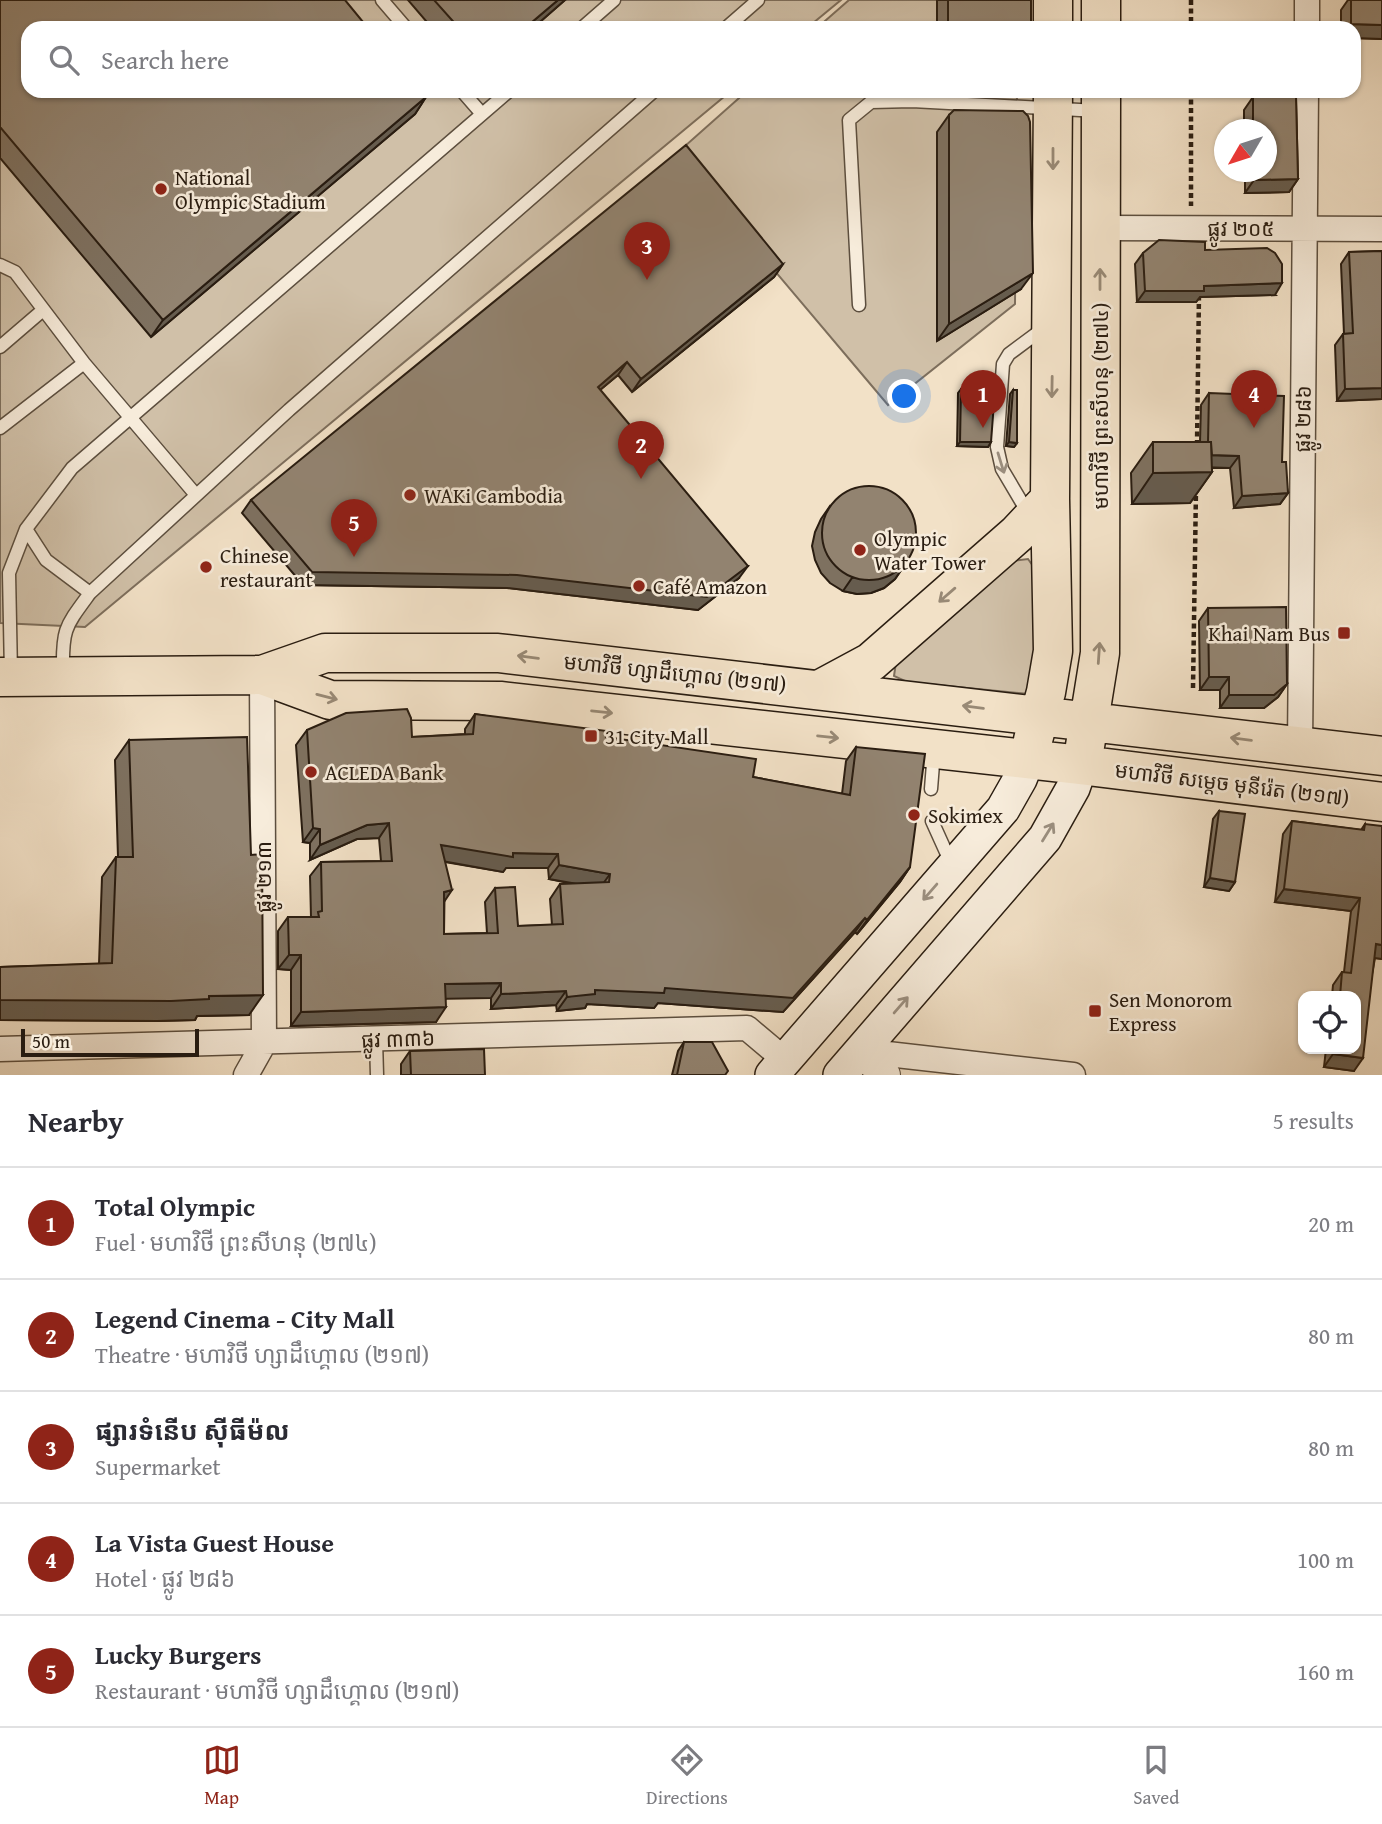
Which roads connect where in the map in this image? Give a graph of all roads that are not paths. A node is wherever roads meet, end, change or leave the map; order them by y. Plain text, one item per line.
1 (382, 0) edge
2 (614, 0) edge
3 (758, 0) edge
4 (1053, 0) edge
5 (1101, 0) edge
6 (1307, 0) edge
7 (400, 21) edge
8 (590, 21) edge
9 (734, 21) edge
10 (1053, 21) edge
11 (1101, 21) edge
12 (1307, 21) edge
13 (468, 98) edge
14 (501, 98) edge
15 (646, 98) edge
16 (1306, 98) edge
17 (1053, 101) edge
18 (1101, 101) edge
19 (482, 114) junction
20 (1101, 228) junction
21 (1305, 229) junction
22 (1382, 229) edge
23 (0, 265) edge
24 (859, 304) dead end
25 (43, 310) junction
26 (1053, 322) junction
27 (0, 347) edge
28 (84, 363) junction
29 (130, 418) junction
30 (0, 428) edge
31 (196, 495) junction
32 (1041, 509) junction
33 (26, 529) junction
34 (5, 574) edge
35 (90, 593) junction
36 (262, 675) junction
37 (63, 676) junction
38 (5, 677) edge
39 (819, 690) junction
40 (1041, 715) junction
41 (1090, 721) junction
42 (1300, 747) junction
43 (934, 749) junction
44 (1382, 756) edge
45 (1028, 759) junction
46 (1081, 765) junction
47 (932, 789) dead end
48 (1382, 802) edge
49 (932, 821) dead end
50 (956, 863) junction
51 (376, 1040) junction
52 (264, 1043) junction
53 (0, 1049) edge
54 (850, 1063) edge
55 (779, 1067) edge
56 (1017, 1072) edge
57 (246, 1075) edge
58 (377, 1075) edge
59 (885, 1075) edge
60 (1073, 1075) edge

1 - 7 lane
2 - 8 lane
3 - 9 lane
4 - 10 main road
5 - 11 main road
6 - 12 street
13 - 19 lane
14 - 19 lane
15 - 31 lane
16 - 21 street, ផ្លូវ ២៨៦
17 - 18 lane
17 - 24 lane
17 -> 26 main road
18 - 20 main road, មហាវិថី ព្រះសីហនុ (២៧៤)
19 - 29 lane
20 - 21 street, ផ្លូវ ២០៥
41 -> 20 main road, មហាវិថី ព្រះសីហនុ (២៧៤)
21 - 22 street, ផ្លូវ ២០៥
21 - 42 street, ផ្លូវ ២៨៦
23 - 25 lane
25 - 27 lane
25 - 28 lane
26 -> 32 main road
26 -> 32 lane
28 - 29 lane
28 - 30 lane
29 - 31 lane
29 - 33 lane
31 - 35 lane
32 -> 39 main road
32 - 40 main road
33 - 34 lane
33 - 35 lane
34 - 38 lane
35 - 37 lane
36 - 37 main road, មហាវិថី ហ្សាដឹហ្គោល (២១៧)
39 -> 36 main road, មហាវិថី ហ្សាដឹហ្គោល (២១៧)
36 -> 43 main road, មហាវិថី ហ្សាដឹហ្គោល (២១៧)
36 - 52 street, ផ្លូវ ២១៣
37 - 38 main road, មហាវិថី ហ្សាដឹហ្គោល (២១៧)
40 -> 39 main road, មហាវិថី ហ្សាដឹហ្គោល (២១៧)
40 - 41 main road, មហាវិថី ហ្សាដឹហ្គោល (២១៧)
40 - 45 main road
42 -> 41 main road
41 - 46 main road, មហាវិថី ព្រះសីហនុ (២៧៤)
42 - 44 main road
43 - 45 main road, មហាវិថី ហ្សាដឹហ្គោល (២១៧)
43 - 47 lane
45 - 46 main road, មហាវិថី ហ្សាដឹហ្គោល (២១៧)
45 - 50 main road
46 - 48 main road, មហាវិថី សម្តេច មុនីរ៉េត (២១៧)
54 -> 46 main road
49 - 50 lane
50 -> 55 main road
51 - 52 street, ផ្លូវ ៣៣៦
51 - 55 street, ផ្លូវ ៣៣៦
51 - 58 lane
52 - 53 street, ផ្លូវ ៣៣៦
52 - 57 street, ផ្លូវ ២១៣
54 - 56 street
54 - 59 street
56 - 60 street

